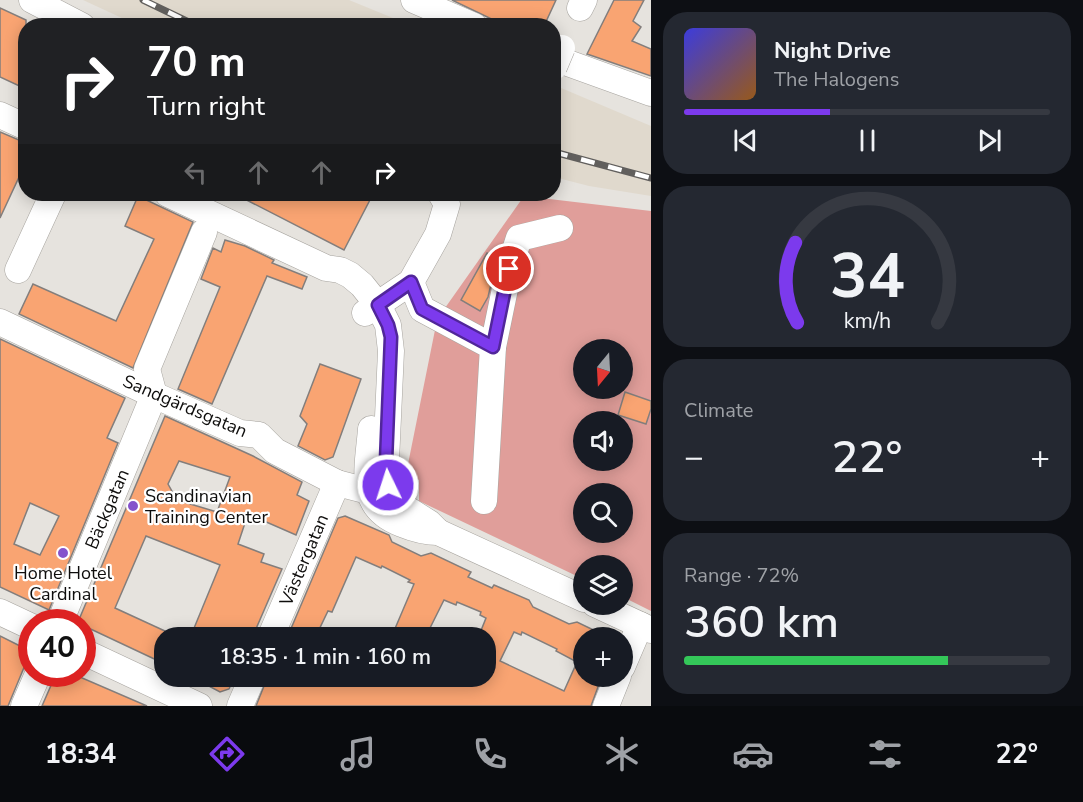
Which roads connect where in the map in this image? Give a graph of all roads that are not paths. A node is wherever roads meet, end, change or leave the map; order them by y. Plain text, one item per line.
1 (32, 0) edge
2 (414, 0) edge
3 (67, 18) edge
4 (456, 18) edge
5 (561, 59) edge
6 (651, 93) edge
7 (0, 115) edge
8 (18, 123) edge
9 (50, 201) edge
10 (183, 201) edge
11 (445, 201) edge
12 (560, 228) dead end
13 (204, 232) dead end
14 (18, 270) dead end
15 (411, 282) junction
16 (372, 309) junction
17 (0, 322) edge
18 (493, 347) junction
19 (154, 395) junction
20 (337, 483) junction
21 (378, 488) junction
22 (484, 501) dead end
23 (573, 594) edge
24 (65, 609) edge
25 (0, 612) edge
26 (618, 615) edge
27 (18, 620) edge
28 (275, 627) edge
29 (646, 628) edge
30 (633, 649) edge
31 (96, 658) edge
32 (32, 687) edge
33 (248, 687) edge
34 (614, 687) edge
35 (24, 706) edge
36 (199, 706) edge
37 (240, 706) edge
38 (606, 706) edge

1 - 3 street
2 - 4 street
5 - 6 street
7 - 8 street
9 - 14 street
10 - 16 street
11 - 15 street
12 - 18 street
13 - 19 street
15 - 16 street
15 - 18 street
16 - 21 street
17 - 19 street, Sandgärdsgatan
18 - 22 street
19 - 20 street, Sandgärdsgatan
19 - 24 street, Bäckgatan
20 - 21 street, Sandgärdsgatan
20 - 28 street, Västergatan
21 - 23 street
25 - 27 street
26 - 29 street
29 - 30 street
31 - 36 street
32 - 35 street
33 - 37 street
34 - 38 street

